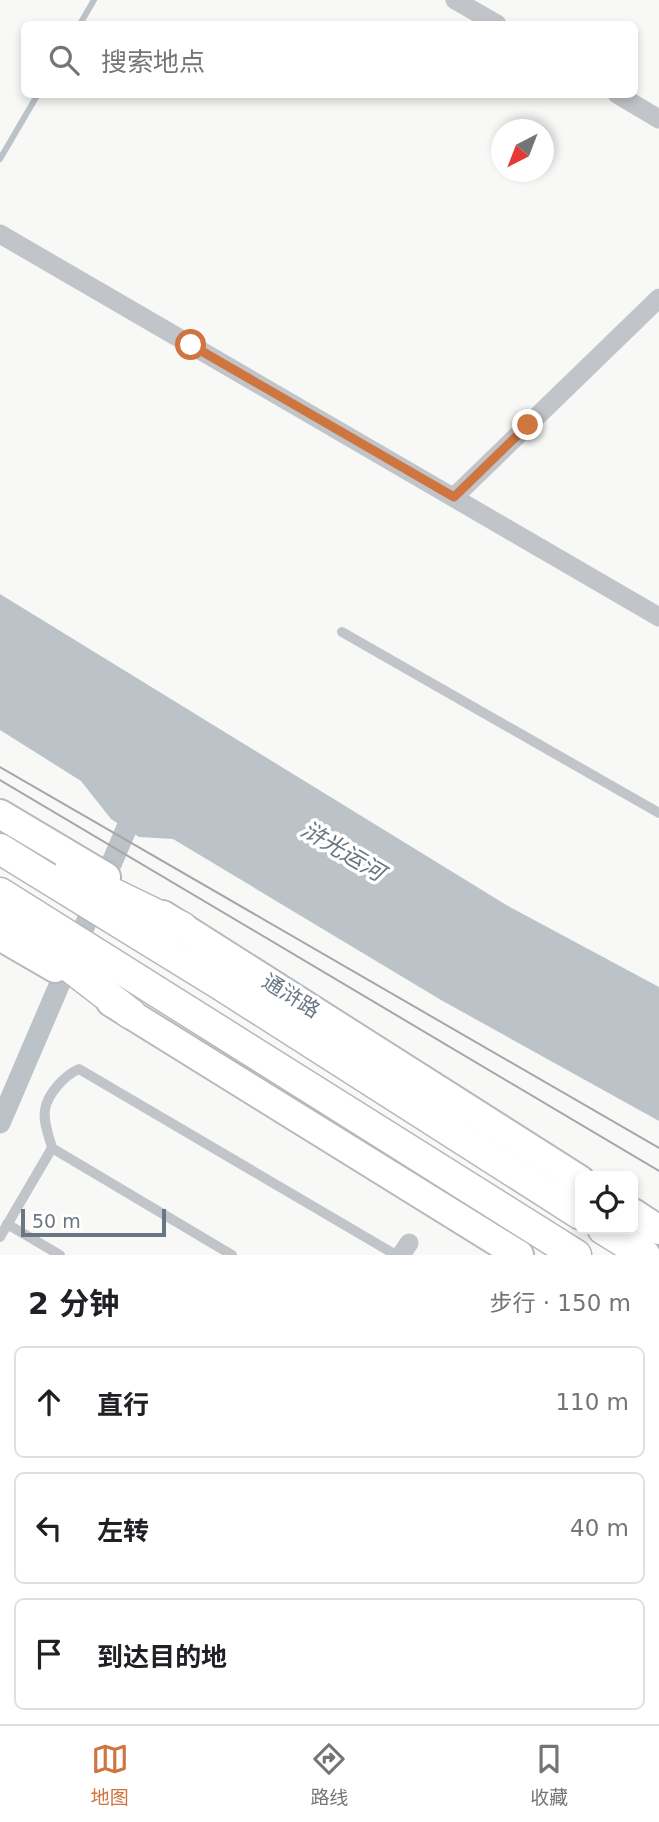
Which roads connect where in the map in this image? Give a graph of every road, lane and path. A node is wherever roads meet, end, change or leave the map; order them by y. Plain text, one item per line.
1 (455, 0) edge
2 (492, 21) edge
3 (624, 98) edge
4 (659, 119) edge
5 (0, 234) edge
6 (659, 298) edge
7 (454, 497) junction
8 (659, 617) edge
9 (342, 632) dead end
10 (659, 813) edge
11 (0, 814) edge
12 (0, 837) edge
13 (0, 849) edge
14 (77, 878) junction
15 (0, 893) edge
16 (114, 898) junction
17 (0, 913) edge
18 (182, 927) joint
19 (0, 936) edge
20 (44, 942) junction
21 (79, 965) junction
22 (131, 1014) joint
23 (52, 1148) junction
24 (575, 1177) edge
25 (575, 1211) edge
26 (638, 1216) edge
27 (7, 1224) junction
28 (659, 1230) edge
29 (611, 1234) edge
30 (0, 1237) edge
31 (402, 1251) edge
32 (60, 1255) edge
33 (232, 1255) edge
34 (519, 1255) edge
35 (576, 1255) edge
36 (645, 1255) edge

1 - 2 street
3 - 4 street
5 - 7 street
6 - 7 street
7 - 8 street
9 - 10 lane
11 - 14 main road, 通浒路
12 - 14 main road
13 - 14 main road, 通浒路
14 - 16 main road, 通浒路
15 - 20 main road
16 - 18 main road
16 - 25 main road, 通浒路
17 - 20 main road
18 - 24 main road, 通浒路
19 - 20 main road
20 - 21 main road
21 - 22 main road
21 - 35 main road
22 - 34 main road
23 - 27 lane
23 - 31 lane
23 - 33 lane
26 - 28 main road
27 - 30 lane
27 - 32 lane
29 - 36 main road

